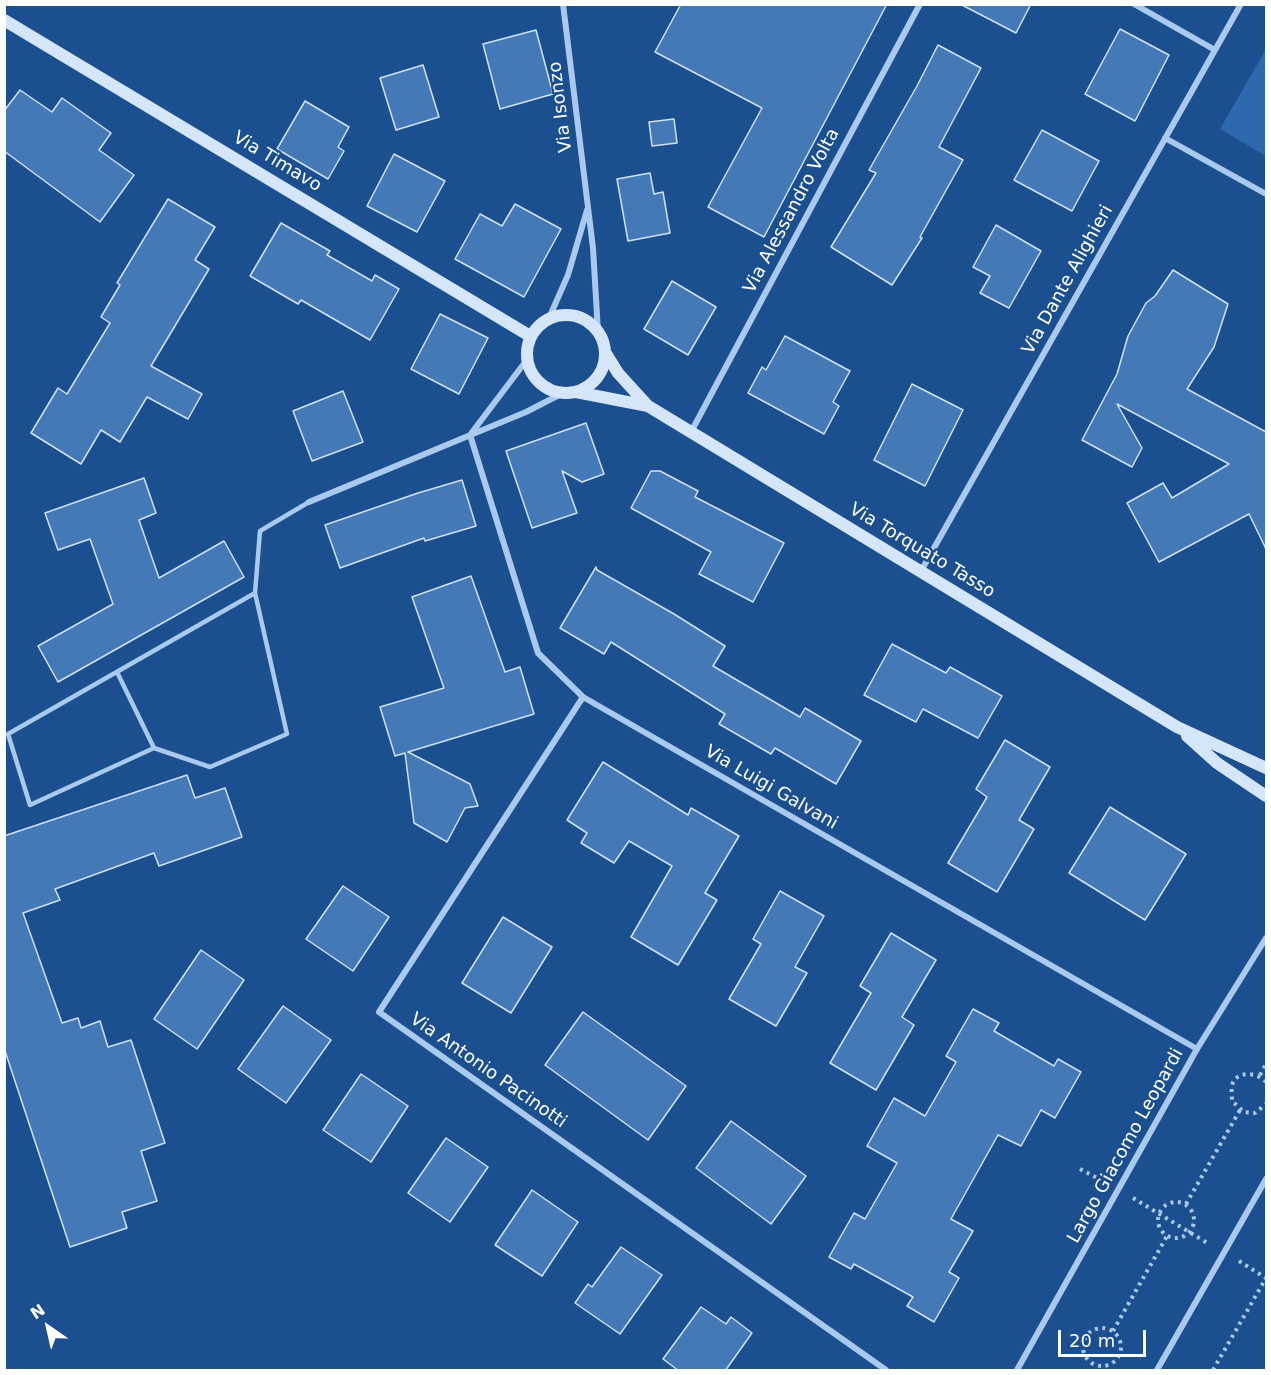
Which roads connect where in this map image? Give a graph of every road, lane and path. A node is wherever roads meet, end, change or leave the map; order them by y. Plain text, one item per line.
1 (563, 4) edge
2 (920, 4) edge
3 (1134, 4) edge
4 (1241, 4) edge
5 (4, 20) edge
6 (1215, 50) junction
7 (1165, 138) junction
8 (1266, 194) edge
9 (588, 206) junction
10 (549, 318) junction
11 (598, 332) junction
12 (530, 336) junction
13 (605, 352) junction
14 (526, 361) junction
15 (576, 392) junction
16 (563, 393) junction
17 (648, 406) junction
18 (690, 432) junction
19 (470, 435) junction
20 (309, 502) joint
21 (921, 571) junction
22 (255, 593) junction
23 (117, 672) junction
24 (583, 697) junction
25 (1177, 727) junction
26 (154, 748) junction
27 (1266, 768) edge
28 (1266, 796) edge
29 (1266, 938) edge
30 (1197, 1049) junction
31 (1266, 1064) edge
32 (1260, 1076) junction
33 (1266, 1082) edge
34 (1266, 1104) edge
35 (1240, 1110) junction
36 (1080, 1169) dead end
37 (1266, 1179) edge
38 (1119, 1189) junction
39 (1186, 1204) junction
40 (1159, 1213) junction
41 (1190, 1232) junction
42 (1167, 1236) junction
43 (1224, 1253) junction
44 (1266, 1278) edge
45 (1113, 1331) junction
46 (1093, 1364) junction
47 (886, 1371) edge
48 (1017, 1371) edge
49 (1090, 1371) edge
50 (1157, 1371) edge
51 (1213, 1371) edge

1 - 9 street, Via Isonzo
2 - 18 street, Via Alessandro Volta
3 - 6 street
4 - 6 street, Via Dante Alighieri
5 - 12 street, Via Timavo
6 - 7 street, Via Dante Alighieri
7 - 8 street
7 - 21 street, Via Dante Alighieri
9 - 10 street, Via Isonzo
9 - 11 street, Via Isonzo
10 - 11 street
10 - 12 street
11 - 13 street, Via Torquato Tasso
12 - 14 street
13 - 15 street
13 - 17 street, Via Torquato Tasso
14 - 16 street
14 - 19 street
15 - 16 street, Via Torquato Tasso
15 - 17 street, Via Torquato Tasso
16 - 19 street
17 - 18 street, Via Torquato Tasso
18 - 21 street, Via Torquato Tasso
19 - 20 street
19 - 24 street, Via Luigi Galvani
20 - 22 lane
21 - 25 street, Via Torquato Tasso
22 - 23 lane
22 - 26 lane
23 - 26 lane
23 - 26 lane
24 - 30 street, Via Luigi Galvani
24 - 47 street, Via Antonio Pacinotti
25 - 27 street, Via Torquato Tasso
25 - 28 street, Via Torquato Tasso
29 - 30 street, Largo Giacomo Leopardi
30 - 38 street, Largo Giacomo Leopardi
31 - 32 path
32 - 33 path
32 - 35 path
34 - 35 path
35 - 39 path
36 - 38 path
37 - 43 street
38 - 40 path
38 - 48 street, Largo Giacomo Leopardi
39 - 40 path
39 - 41 path
40 - 41 path
40 - 42 path
41 - 42 path
41 - 43 path
42 - 45 path
43 - 44 path
43 - 50 street
44 - 51 path
45 - 46 path
45 - 46 path
46 - 49 path

